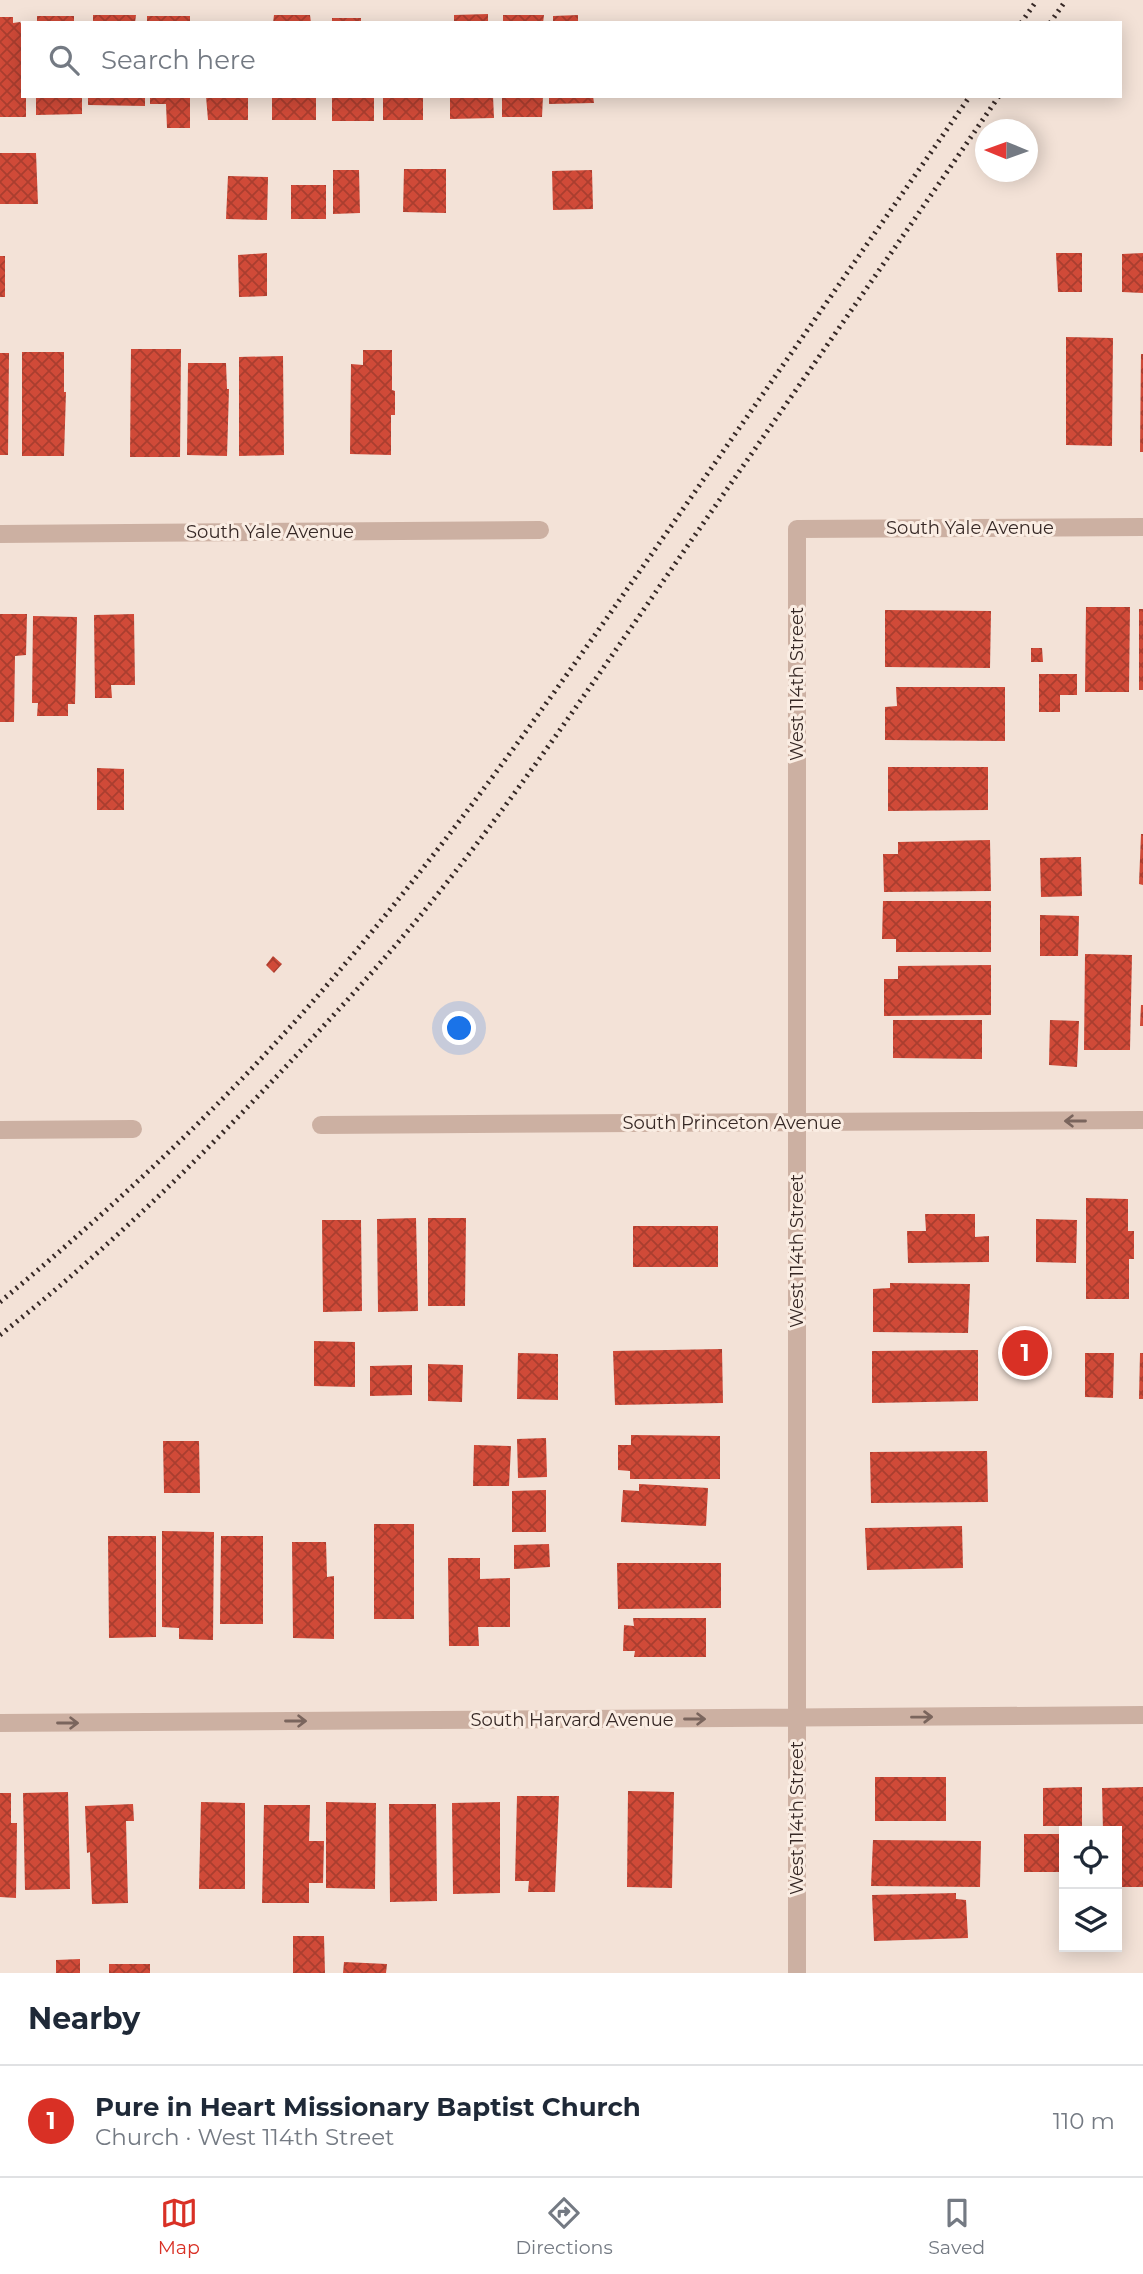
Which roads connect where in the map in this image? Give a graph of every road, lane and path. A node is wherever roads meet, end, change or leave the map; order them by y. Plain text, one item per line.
1 (1143, 527) edge
2 (797, 529) joint
3 (540, 530) dead end
4 (0, 534) edge
5 (1143, 1121) edge
6 (797, 1122) junction
7 (321, 1125) dead end
8 (132, 1129) dead end
9 (0, 1130) edge
10 (1143, 1715) edge
11 (797, 1719) junction
12 (0, 1723) edge
13 (797, 1973) edge

1 - 2 street, South Yale Avenue
2 - 6 street, West 114th Street
3 - 4 street, South Yale Avenue
5 -> 6 street, South Princeton Avenue
6 - 7 street, South Princeton Avenue
6 - 11 street, West 114th Street
8 - 9 street
11 -> 10 street, South Harvard Avenue
12 -> 11 street, South Harvard Avenue
11 - 13 street, West 114th Street

